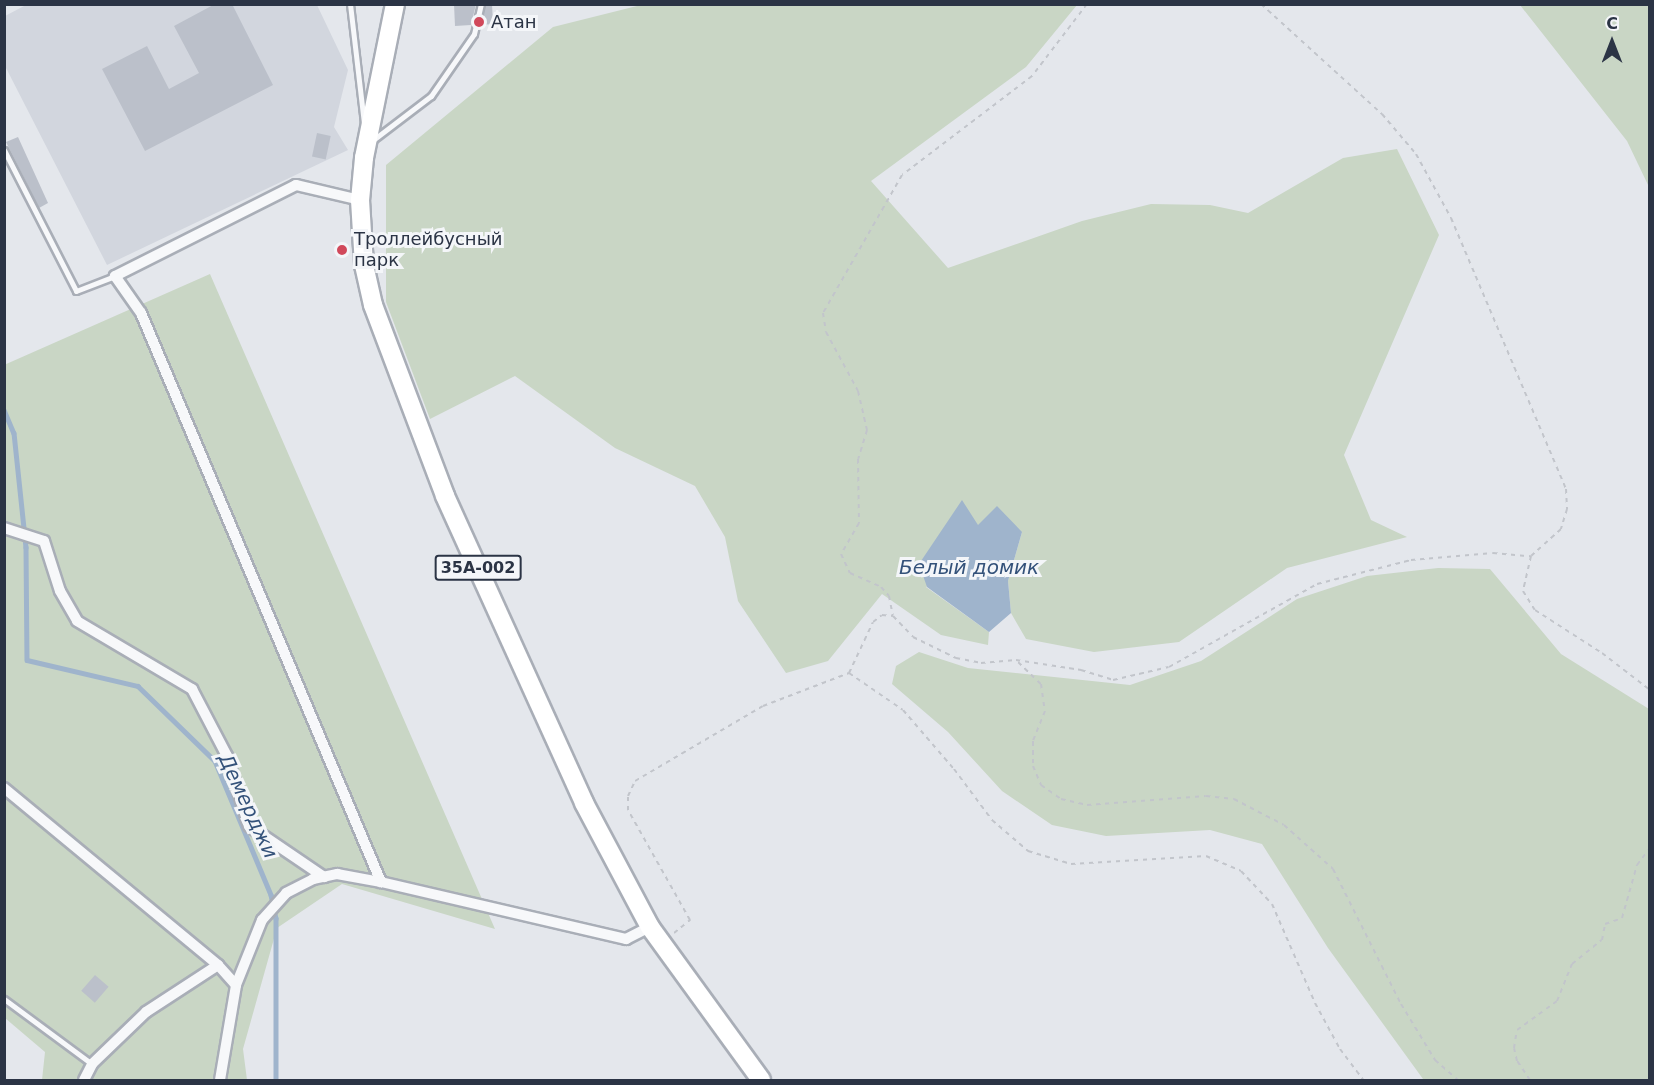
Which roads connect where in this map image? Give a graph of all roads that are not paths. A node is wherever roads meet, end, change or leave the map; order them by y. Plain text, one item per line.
1 (350, 4) edge
2 (395, 4) edge
3 (481, 4) edge
4 (367, 145) junction
5 (4, 150) edge
6 (360, 200) junction
7 (115, 276) junction
8 (4, 528) edge
9 (4, 788) edge
10 (324, 877) junction
11 (381, 882) junction
12 (650, 927) junction
13 (218, 964) junction
14 (236, 985) junction
15 (4, 999) edge
16 (92, 1064) junction
17 (84, 1080) edge
18 (220, 1080) edge
19 (761, 1080) edge

1 - 4 lane
2 - 4 highway, 35А-002
3 - 4 lane
4 - 6 highway, 35А-002
5 - 7 lane
6 - 7 street
6 - 12 highway, 35А-002
7 - 11 street
8 - 10 street
9 - 13 street
10 - 11 street
10 - 14 street
11 - 12 street
12 - 19 highway, 35А-002
13 - 14 street
13 - 16 street
14 - 18 street
15 - 16 lane
16 - 17 street

